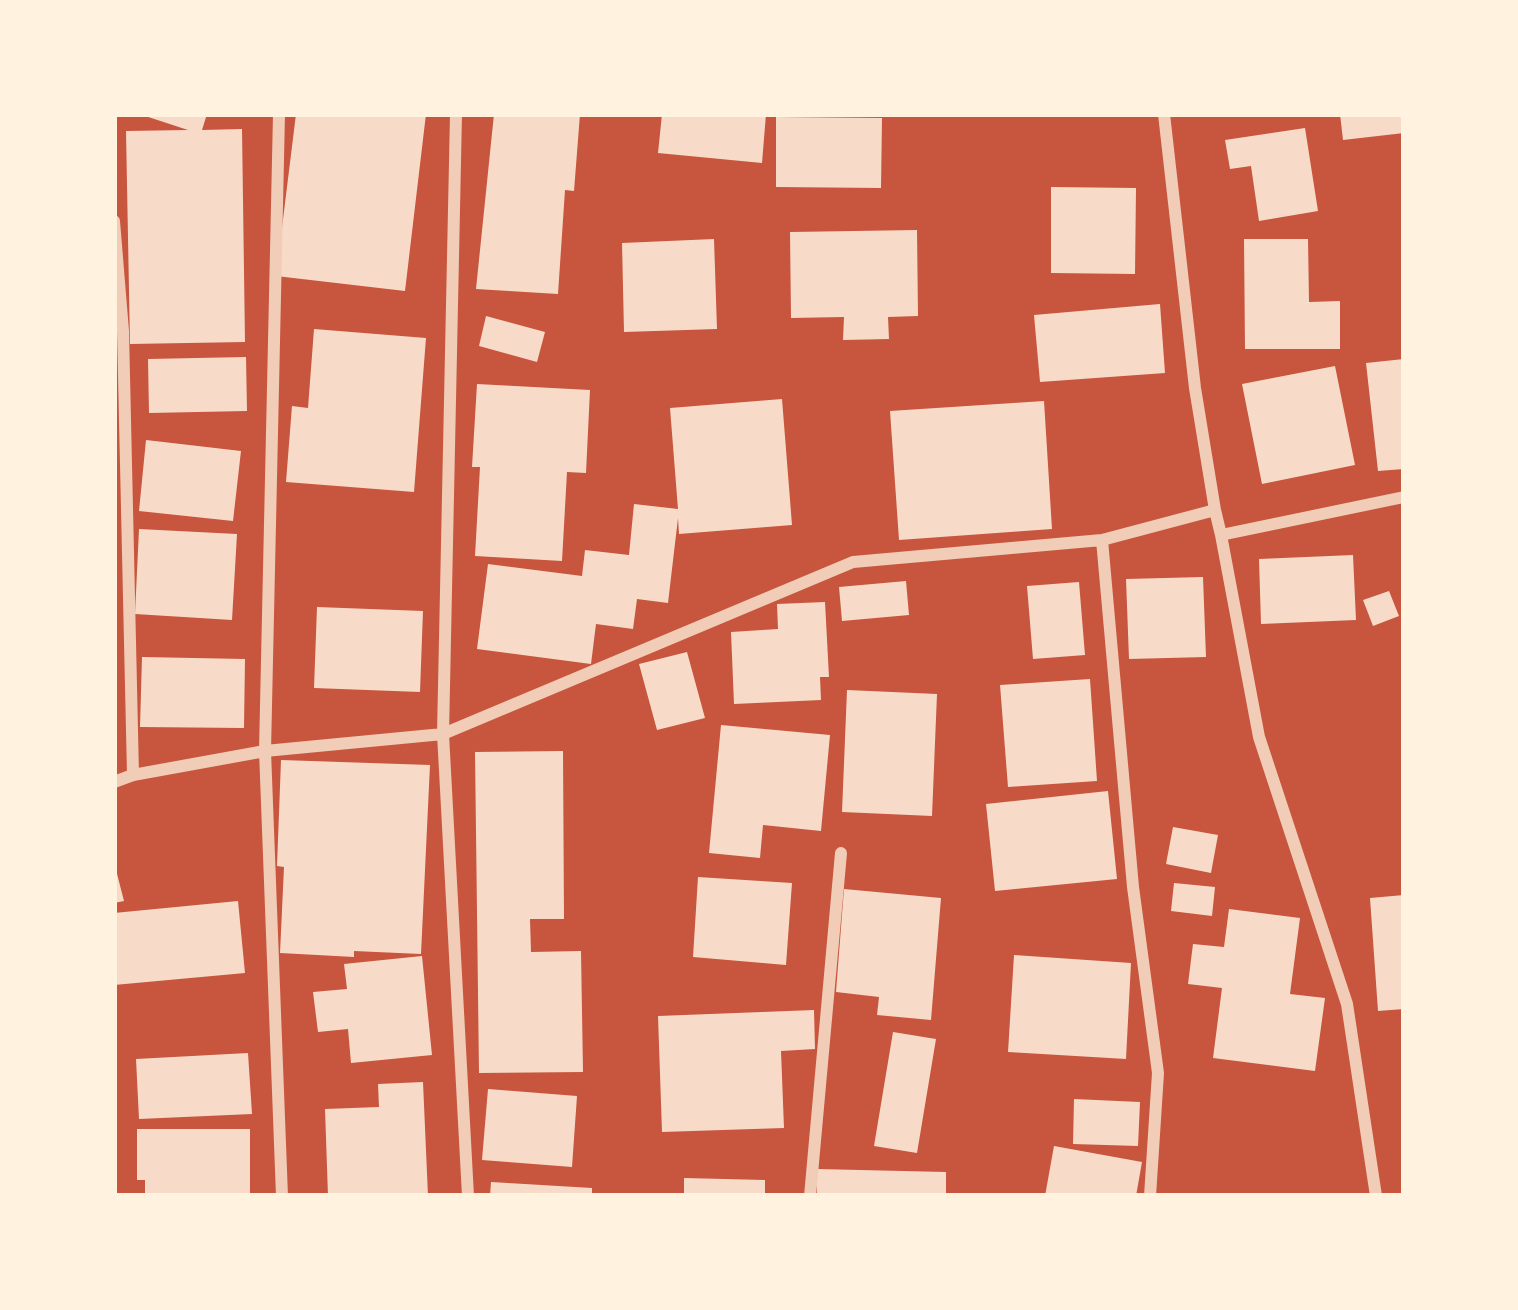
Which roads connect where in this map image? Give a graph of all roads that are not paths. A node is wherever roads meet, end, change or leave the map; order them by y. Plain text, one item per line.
1 (279, 114) edge
2 (456, 114) edge
3 (1164, 114) edge
4 (114, 221) edge
5 (1404, 497) edge
6 (1215, 510) junction
7 (1222, 535) junction
8 (1102, 540) junction
9 (443, 734) junction
10 (265, 752) junction
11 (133, 775) junction
12 (114, 782) edge
13 (841, 853) dead end
14 (282, 1196) edge
15 (468, 1196) edge
16 (810, 1196) edge
17 (1150, 1196) edge
18 (1376, 1196) edge

1 - 10 street
2 - 9 street
3 - 6 street
4 - 11 street
5 - 7 street
6 - 7 street
6 - 8 street
7 - 18 street
8 - 9 street
8 - 17 street
9 - 10 street
9 - 15 street
10 - 11 street
10 - 14 street
11 - 12 street
13 - 16 street

